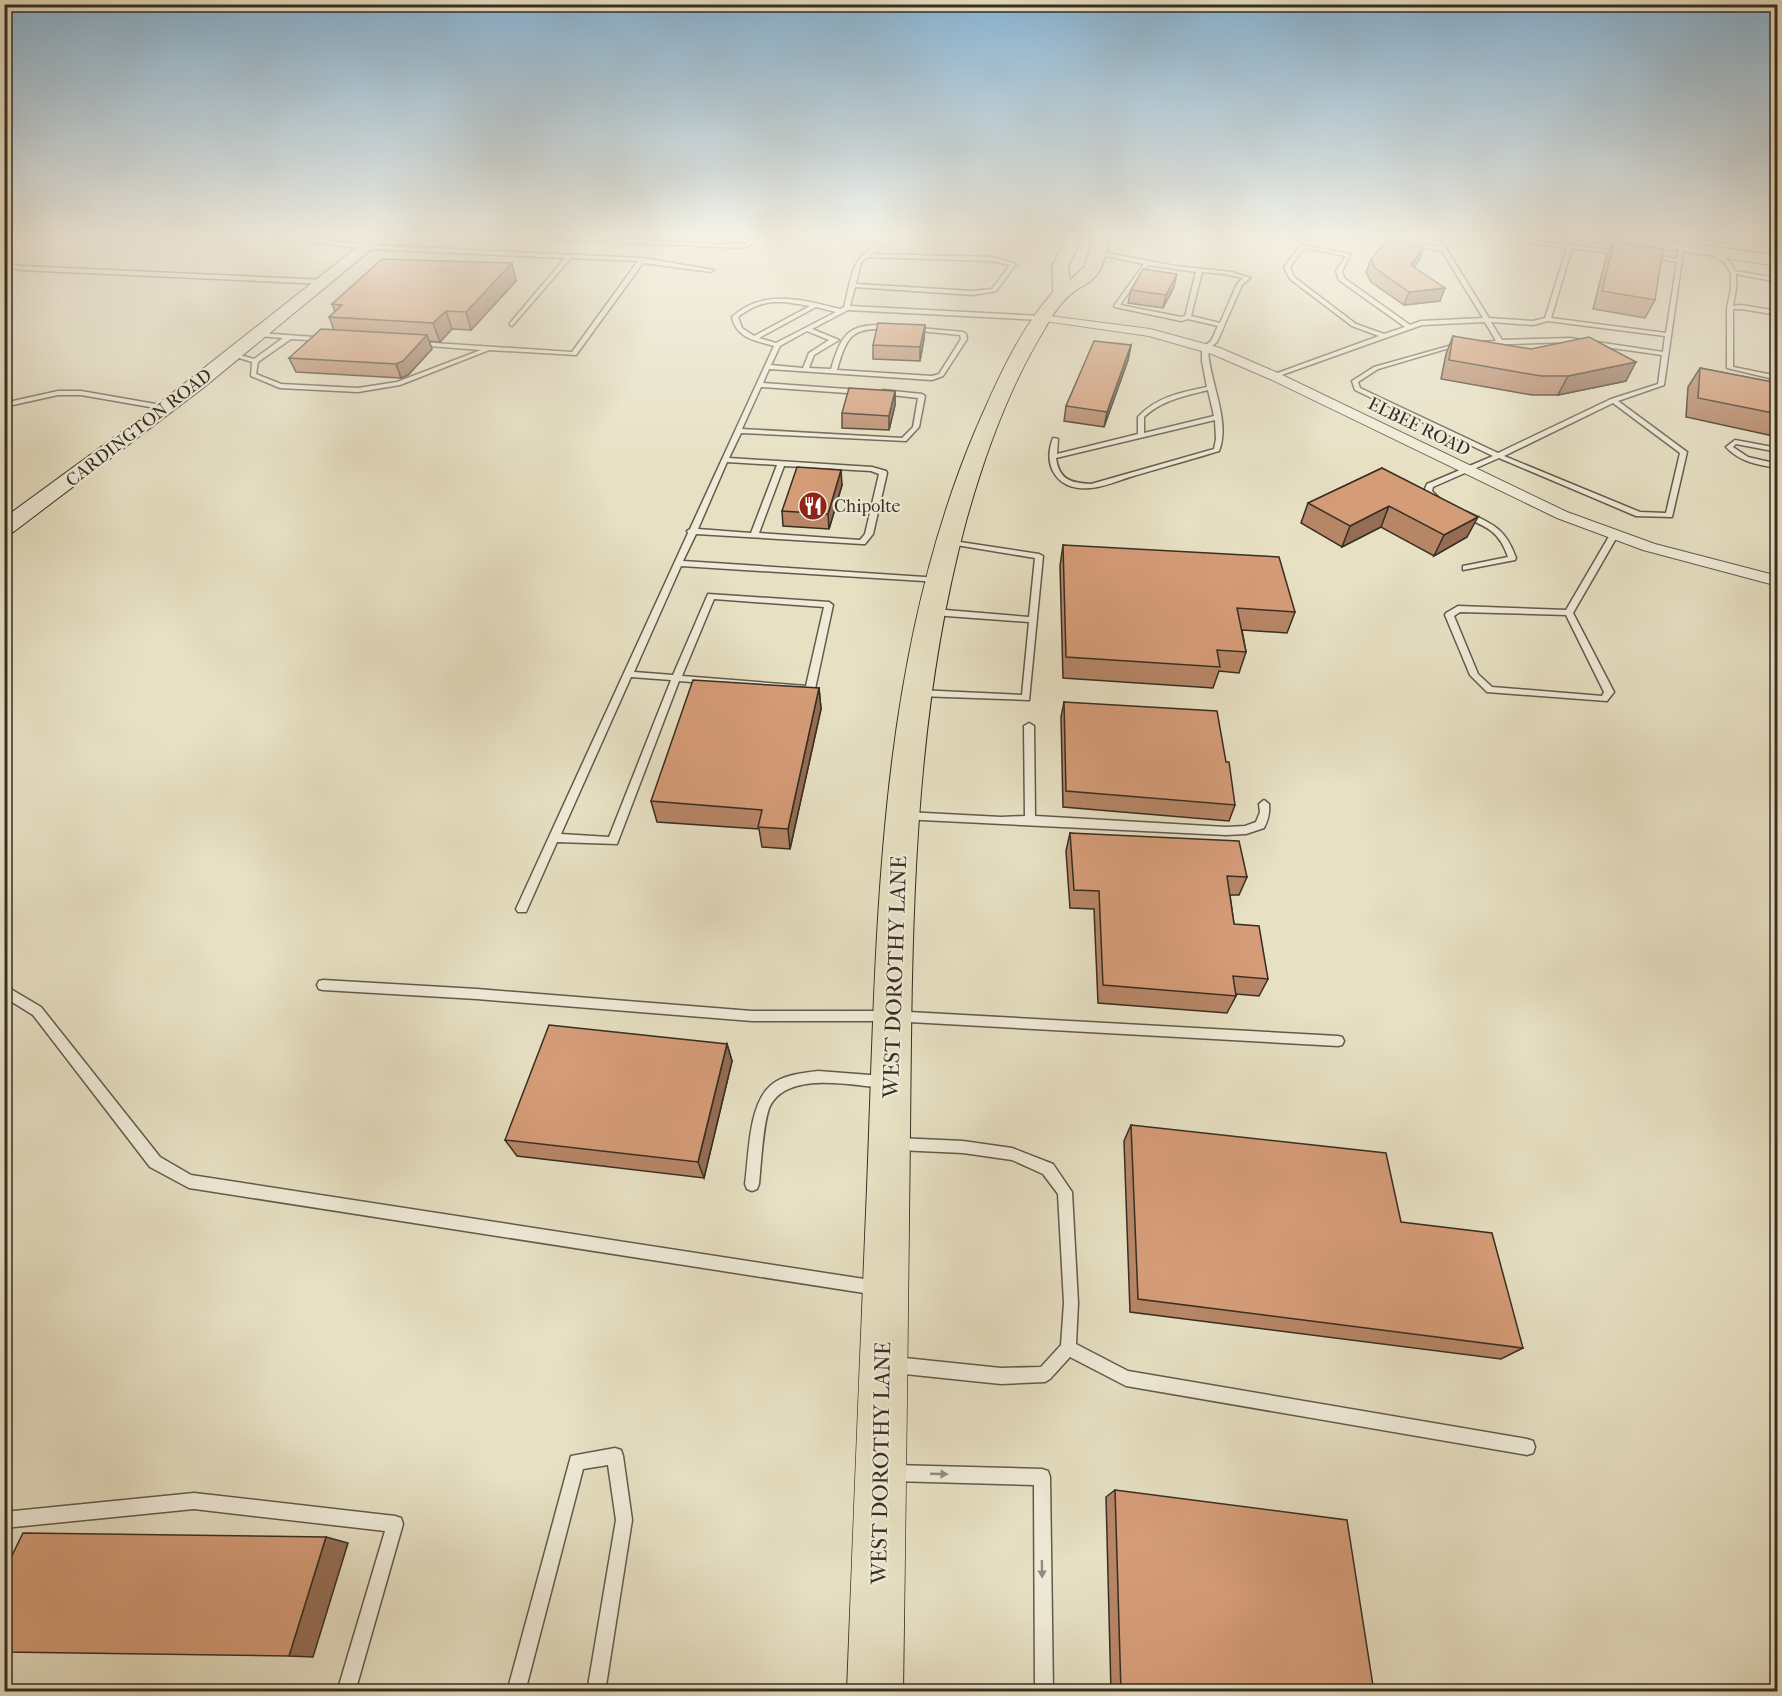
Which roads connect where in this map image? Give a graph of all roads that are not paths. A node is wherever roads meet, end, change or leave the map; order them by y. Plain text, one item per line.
1 (286, 313) edge
2 (521, 313) edge
3 (603, 313) edge
4 (739, 313) edge
5 (800, 313) edge
6 (835, 313) edge
7 (1047, 313) edge
8 (1076, 313) edge
9 (1152, 313) edge
10 (1189, 313) edge
11 (1226, 313) edge
12 (1338, 313) edge
13 (1389, 313) edge
14 (1482, 313) edge
15 (1550, 313) edge
16 (1674, 313) edge
17 (1730, 313) edge
18 (1188, 317) junction
19 (1548, 319) junction
20 (1486, 320) junction
21 (512, 324) dead end
22 (1221, 325) junction
23 (1409, 327) junction
24 (806, 329) junction
25 (260, 335) junction
26 (1668, 335) junction
27 (1384, 336) junction
28 (289, 337) junction
29 (755, 338) junction
30 (336, 339) edge
31 (834, 339) junction
32 (842, 342) junction
33 (1500, 342) junction
34 (407, 344) edge
35 (777, 345) junction
36 (1205, 348) junction
37 (489, 349) junction
38 (1666, 354) junction
39 (233, 355) junction
40 (255, 361) junction
41 (767, 367) junction
42 (806, 369) junction
43 (834, 371) junction
44 (1274, 376) junction
45 (1778, 378) edge
46 (759, 385) junction
47 (1210, 388) junction
48 (866, 392) edge
49 (877, 392) edge
50 (1613, 400) junction
51 (4, 405) edge
52 (167, 408) junction
53 (1218, 417) junction
54 (738, 431) junction
55 (1142, 435) junction
56 (1055, 438) dead end
57 (1778, 450) edge
58 (1499, 456) junction
59 (1053, 457) junction
60 (724, 460) junction
61 (781, 464) junction
62 (1778, 466) edge
63 (1467, 471) junction
64 (1450, 507) edge
65 (1461, 512) edge
66 (4, 528) edge
67 (691, 531) junction
68 (754, 535) junction
69 (1614, 535) junction
70 (950, 542) junction
71 (677, 563) junction
72 (1466, 568) dead end
73 (1778, 581) edge
74 (937, 596) junction
75 (1569, 613) junction
76 (1034, 620) junction
77 (627, 674) junction
78 (676, 678) junction
79 (918, 693) junction
80 (1029, 726) dead end
81 (1264, 804) dead end
82 (903, 816) junction
83 (1030, 820) junction
84 (554, 838) junction
85 (522, 909) dead end
86 (323, 985) dead end
87 (4, 990) edge
88 (891, 1016) junction
89 (1338, 1041) dead end
90 (890, 1082) junction
91 (888, 1144) junction
92 (752, 1184) dead end
93 (885, 1289) junction
94 (1068, 1348) junction
95 (883, 1363) junction
96 (1527, 1447) dead end
97 (880, 1472) junction
98 (4, 1520) edge
99 (346, 1692) edge
100 (516, 1692) edge
101 (596, 1692) edge
102 (875, 1692) edge
103 (1044, 1692) edge

1 - 25 street, CARDINGTON ROAD
2 - 21 lane
3 - 37 lane
4 - 29 lane
5 - 29 lane
6 - 24 lane
7 - 70 main road, WEST DOROTHY LANE
8 - 36 street, ELBEE ROAD
9 - 18 lane
10 - 18 lane
11 - 22 lane
12 - 27 lane
13 - 23 lane
14 - 20 lane
15 - 19 lane
16 - 26 lane
17 - 45 lane
18 - 22 lane
19 - 20 lane
19 - 26 lane
20 - 23 lane
20 - 33 lane
22 - 36 lane
23 - 27 lane
24 - 31 lane
24 - 35 lane
25 - 28 lane
25 - 39 street, CARDINGTON ROAD
26 - 38 lane
27 - 44 lane
28 - 30 lane
28 - 40 lane
29 - 35 lane
31 - 32 lane
31 - 42 lane
32 - 43 lane
32 - 43 lane
33 - 38 lane
33 - 58 lane
34 - 37 lane
35 - 41 lane
36 - 44 street, ELBEE ROAD
36 - 47 lane
37 - 40 lane
38 - 50 lane
39 - 40 lane
39 - 52 street, CARDINGTON ROAD
41 - 42 lane
41 - 46 lane
42 - 43 lane
44 - 63 street, ELBEE ROAD
46 - 48 lane
46 - 54 lane
47 - 53 lane
47 - 55 lane
49 - 54 lane
50 - 58 lane
50 - 58 lane
51 - 52 lane
52 - 66 street, CARDINGTON ROAD
53 - 55 lane
53 - 59 lane
54 - 60 lane
55 - 59 lane
56 - 59 lane
57 - 62 lane
58 - 63 lane
60 - 61 lane
60 - 67 lane
61 - 68 lane
61 - 68 lane
63 - 64 lane
63 - 69 street, ELBEE ROAD
65 - 72 lane
67 - 68 lane
67 - 71 lane
69 - 73 street, ELBEE ROAD
69 - 75 lane
70 - 74 main road, WEST DOROTHY LANE
70 - 76 lane
71 - 74 lane
71 - 77 lane
74 - 76 lane
74 - 79 main road, WEST DOROTHY LANE
75 - 75 lane
76 - 79 lane
77 - 78 lane
77 - 84 lane
78 - 78 lane
78 - 84 lane
79 - 82 main road, WEST DOROTHY LANE
80 - 83 lane
81 - 83 lane
82 - 83 lane
82 - 88 main road, WEST DOROTHY LANE
84 - 85 lane
86 - 88 lane
87 - 93 lane
88 - 89 lane
88 - 90 main road, WEST DOROTHY LANE
90 - 91 main road, WEST DOROTHY LANE
90 - 92 lane
91 - 93 main road, WEST DOROTHY LANE
91 - 94 lane
93 - 95 main road, WEST DOROTHY LANE
94 - 95 lane
94 - 96 lane
95 - 97 main road, WEST DOROTHY LANE
97 - 102 main road, WEST DOROTHY LANE
97 -> 103 lane
98 - 99 lane
100 - 101 lane

